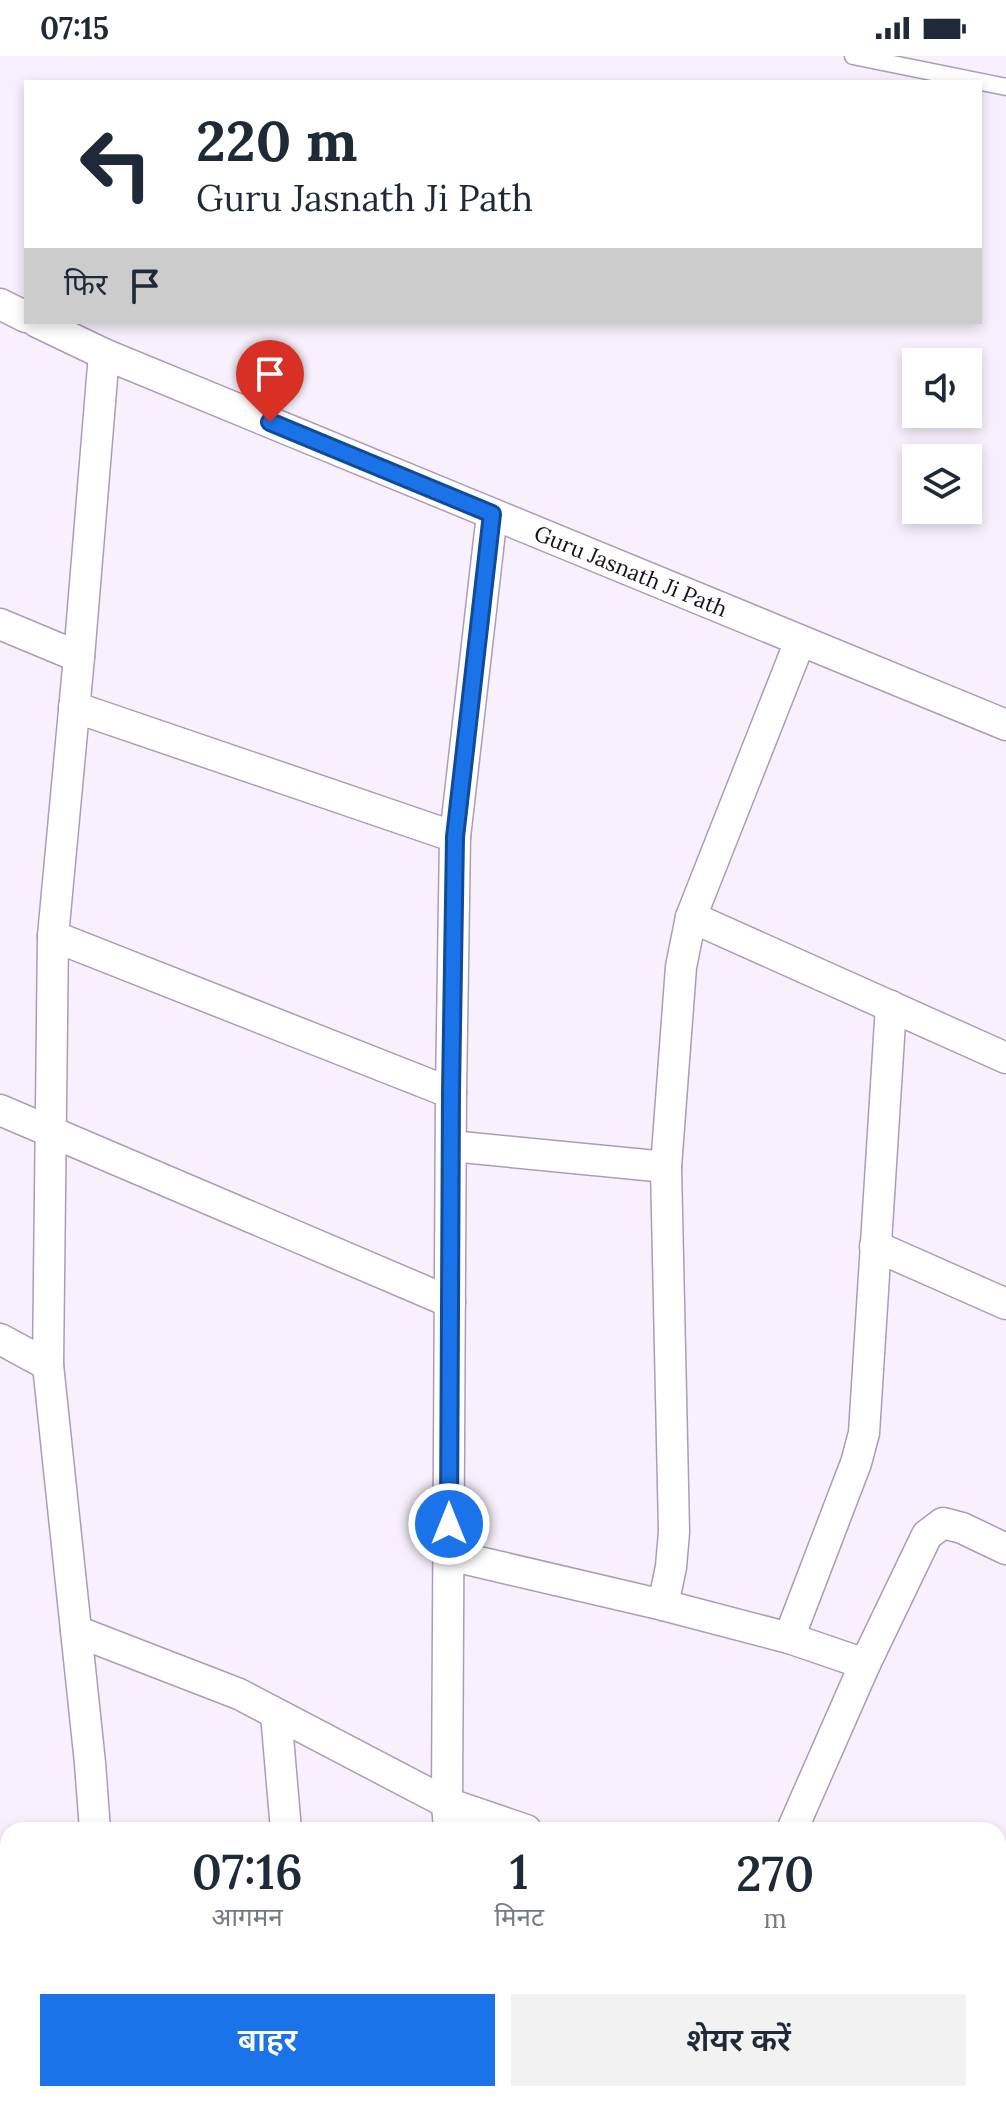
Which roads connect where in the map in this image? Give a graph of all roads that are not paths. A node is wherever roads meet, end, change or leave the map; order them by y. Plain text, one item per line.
1 (853, 56) edge
2 (915, 62) edge
3 (981, 80) edge
4 (982, 80) edge
5 (1006, 87) edge
6 (0, 304) edge
7 (24, 316) edge
8 (41, 324) edge
9 (104, 354) junction
10 (492, 514) junction
11 (0, 624) edge
12 (800, 641) junction
13 (79, 657) junction
14 (74, 707) junction
15 (1006, 725) edge
16 (455, 837) junction
17 (691, 917) junction
18 (53, 936) junction
19 (891, 1006) junction
20 (1006, 1058) edge
21 (451, 1093) junction
22 (0, 1110) edge
23 (51, 1130) junction
24 (451, 1146) junction
25 (666, 1167) junction
26 (875, 1246) junction
27 (450, 1302) junction
28 (1006, 1304) edge
29 (0, 1339) edge
30 (48, 1365) junction
31 (1006, 1549) edge
32 (449, 1555) junction
33 (663, 1605) junction
34 (76, 1631) junction
35 (789, 1638) junction
36 (865, 1664) junction
37 (276, 1714) junction
38 (448, 1816) edge
39 (94, 1822) edge
40 (285, 1822) edge
41 (481, 1822) edge
42 (796, 1822) edge

1 - 2 lane
2 - 3 lane
4 - 5 lane
6 - 7 street
8 - 9 street, Guru Jasnath Ji Path
9 - 10 street, Guru Jasnath Ji Path
9 - 13 street
10 - 12 street, Guru Jasnath Ji Path
10 - 16 street
11 - 13 street
12 - 15 street, Guru Jasnath Ji Path
12 - 17 street
13 - 14 street
14 - 16 street
14 - 18 street
16 - 21 street
17 - 19 street
17 - 25 street
18 - 21 street
18 - 23 street
19 - 20 street
19 - 26 street
21 - 24 street
22 - 23 street
23 - 27 street
23 - 30 street
24 - 25 street
24 - 27 street
25 - 33 street
26 - 28 street
26 - 35 street
27 - 32 street
29 - 30 street
30 - 34 street
31 - 36 street
32 - 33 street
32 - 38 street
33 - 35 street
34 - 37 street
34 - 39 street
35 - 36 street
36 - 42 street
37 - 38 street
37 - 40 street
38 - 41 street

